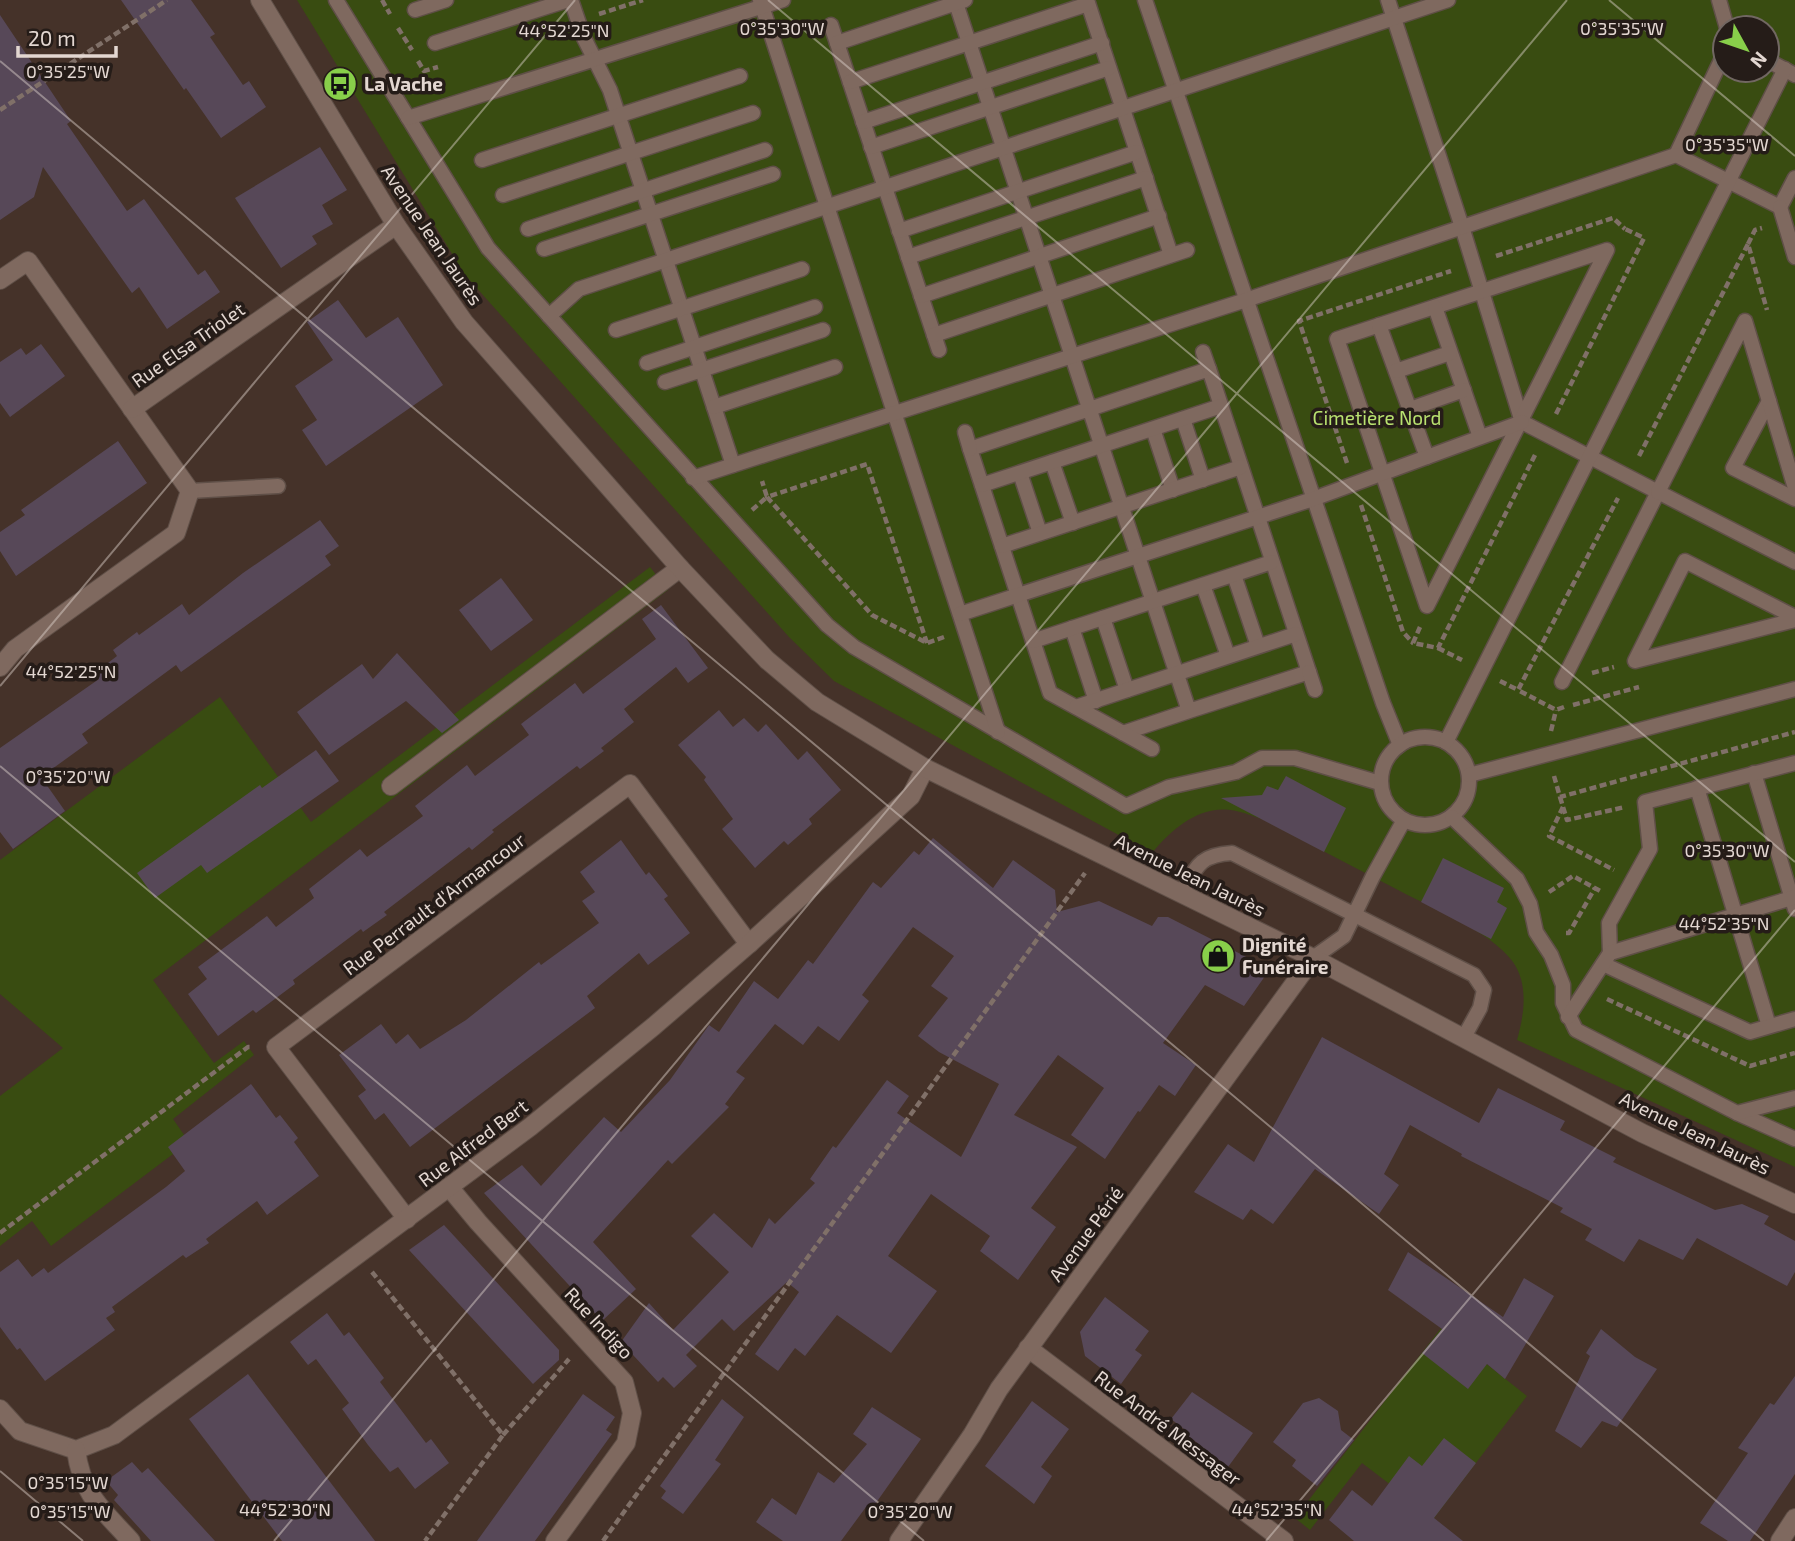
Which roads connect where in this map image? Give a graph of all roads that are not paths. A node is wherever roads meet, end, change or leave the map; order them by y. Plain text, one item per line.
1 (260, 0) edge
2 (336, 0) edge
3 (446, 0) edge
4 (570, 0) edge
5 (783, 0) edge
6 (1145, 0) edge
7 (1388, 0) edge
8 (1448, 0) edge
9 (959, 1) edge
10 (1088, 2) edge
11 (761, 3) edge
12 (415, 10) dead end
13 (1394, 18) junction
14 (831, 25) dead end
15 (435, 43) dead end
16 (837, 43) junction
17 (969, 43) junction
18 (1102, 43) junction
19 (594, 60) junction
20 (1110, 68) junction
21 (1790, 72) edge
22 (740, 75) dead end
23 (1711, 81) edge
24 (850, 82) junction
25 (982, 83) junction
26 (1176, 92) junction
27 (990, 107) junction
28 (1123, 109) junction
29 (753, 113) dead end
30 (618, 116) junction
31 (408, 118) junction
32 (863, 122) junction
33 (871, 147) junction
34 (1004, 149) junction
35 (765, 150) dead end
36 (1137, 152) junction
37 (630, 153) junction
38 (1676, 155) junction
39 (482, 160) dead end
40 (773, 174) dead end
41 (1146, 178) junction
42 (1795, 178) edge
43 (1728, 181) junction
44 (885, 188) junction
45 (643, 191) junction
46 (1018, 192) junction
47 (503, 195) dead end
48 (828, 206) junction
49 (1780, 207) junction
50 (650, 214) junction
51 (1158, 216) junction
52 (1026, 217) junction
53 (396, 225) junction
54 (1462, 227) junction
55 (528, 229) dead end
56 (899, 231) junction
57 (544, 249) dead end
58 (1187, 250) dead end
59 (1171, 255) junction
60 (1039, 256) junction
61 (908, 257) junction
62 (1795, 257) edge
63 (666, 261) junction
64 (802, 269) dead end
65 (0, 280) edge
66 (1482, 291) junction
67 (1052, 295) junction
68 (921, 296) junction
69 (1246, 300) junction
70 (815, 307) dead end
71 (1435, 307) junction
72 (681, 308) junction
73 (549, 316) junction
74 (1379, 325) junction
75 (616, 330) dead end
76 (822, 330) dead end
77 (933, 335) junction
78 (694, 348) junction
79 (939, 350) dead end
80 (1203, 352) dead end
81 (1450, 352) junction
82 (1071, 355) junction
83 (647, 363) dead end
84 (835, 368) dead end
85 (702, 369) junction
86 (1209, 369) junction
87 (1396, 371) junction
88 (665, 382) dead end
89 (1464, 390) junction
90 (1769, 401) junction
91 (1221, 406) junction
92 (714, 407) junction
93 (132, 409) junction
94 (1089, 409) junction
95 (1410, 409) junction
96 (895, 411) junction
97 (1182, 419) junction
98 (1522, 422) junction
99 (1153, 429) junction
100 (965, 432) dead end
101 (1480, 437) junction
102 (1101, 446) junction
103 (970, 449) junction
104 (1791, 456) edge
105 (1427, 457) junction
106 (1590, 458) junction
107 (1052, 462) junction
108 (733, 466) junction
109 (1241, 467) junction
110 (1020, 473) junction
111 (1382, 473) junction
112 (693, 478) junction
113 (1203, 480) junction
114 (982, 485) junction
115 (278, 486) dead end
116 (1795, 488) edge
117 (1173, 490) junction
118 (190, 491) junction
119 (1658, 492) junction
120 (1313, 499) junction
121 (1795, 499) edge
122 (1121, 507) junction
123 (1257, 516) junction
124 (1073, 523) junction
125 (1040, 533) junction
126 (1002, 546) junction
127 (1138, 555) junction
128 (1272, 562) junction
129 (1795, 562) edge
130 (680, 568) junction
131 (1234, 575) junction
132 (1203, 585) junction
133 (1018, 595) junction
134 (1153, 601) junction
135 (960, 614) junction
136 (1103, 618) junction
137 (1795, 618) edge
138 (1072, 628) junction
139 (1296, 634) junction
140 (1033, 640) junction
141 (1258, 646) junction
142 (1228, 656) junction
143 (0, 667) edge
144 (1309, 672) junction
145 (1177, 673) junction
146 (1562, 682) dead end
147 (1795, 689) edge
148 (1128, 690) junction
149 (1315, 690) dead end
150 (1096, 701) junction
151 (1076, 707) junction
152 (1189, 711) junction
153 (998, 732) junction
154 (1123, 733) junction
155 (1446, 742) junction
156 (1400, 745) junction
157 (1152, 749) dead end
158 (1795, 763) edge
159 (925, 768) junction
160 (1754, 774) junction
161 (1469, 775) junction
162 (1380, 783) junction
163 (391, 786) dead end
164 (1697, 788) junction
165 (1452, 817) junction
166 (1404, 820) junction
167 (1181, 894) junction
168 (1794, 902) edge
169 (1735, 915) junction
170 (1354, 916) junction
171 (749, 944) junction
172 (1313, 958) junction
173 (1606, 958) junction
174 (1568, 1017) junction
175 (1795, 1019) edge
176 (1769, 1026) junction
177 (1464, 1037) junction
178 (1795, 1098) edge
179 (1737, 1113) junction
180 (1795, 1139) edge
181 (449, 1187) junction
182 (1795, 1204) edge
183 (407, 1219) junction
184 (1028, 1348) junction
185 (0, 1409) edge
186 (76, 1450) junction
187 (1795, 1518) edge
188 (131, 1541) edge
189 (555, 1541) edge
190 (899, 1541) edge
191 (1284, 1541) edge
192 (1780, 1541) edge

1 - 53 street, Avenue Jean Jaurès
2 - 31 lane
3 - 12 lane
4 - 15 lane
4 - 19 lane
5 - 11 lane
6 - 26 lane
7 - 13 lane
8 - 13 lane
9 - 16 lane
9 - 17 lane
10 - 17 lane
10 - 18 lane
11 - 19 lane
11 - 48 lane
13 - 26 lane
13 - 54 lane
14 - 16 lane
16 - 24 lane
17 - 24 lane
17 - 25 lane
18 - 20 lane
18 - 25 lane
19 - 30 lane
19 - 31 lane
20 - 27 lane
20 - 28 lane
21 - 43 lane
22 - 30 lane
23 - 38 lane
24 - 32 lane
25 - 27 lane
25 - 32 lane
26 - 28 lane
26 - 69 lane
27 - 33 lane
27 - 34 lane
28 - 34 lane
28 - 36 lane
29 - 37 lane
30 - 37 lane
30 - 39 lane
31 - 73 lane
32 - 33 lane
33 - 44 lane
34 - 44 lane
34 - 46 lane
35 - 45 lane
36 - 41 lane
36 - 46 lane
37 - 45 lane
37 - 47 lane
38 - 43 lane
38 - 54 lane
40 - 50 lane
41 - 51 lane
41 - 52 lane
42 - 49 lane
43 - 49 lane
43 - 106 lane
44 - 48 lane
44 - 56 lane
45 - 50 lane
45 - 55 lane
46 - 52 lane
46 - 56 lane
48 - 63 lane
48 - 96 lane
49 - 62 lane
50 - 57 lane
50 - 63 lane
51 - 59 lane
51 - 60 lane
52 - 60 lane
52 - 61 lane
53 - 93 street, Rue Elsa Triolet
53 - 130 street, Avenue Jean Jaurès
54 - 66 lane
54 - 69 lane
56 - 61 lane
58 - 59 lane
59 - 67 lane
60 - 67 lane
60 - 68 lane
61 - 68 lane
63 - 72 lane
63 - 73 lane
64 - 72 lane
65 - 93 street
66 - 71 lane
66 - 98 lane
66 - 98 lane
67 - 77 lane
67 - 82 lane
68 - 77 lane
69 - 82 lane
69 - 120 lane
70 - 78 lane
71 - 74 lane
71 - 81 lane
72 - 75 lane
72 - 78 lane
73 - 112 lane
74 - 87 lane
74 - 111 lane
76 - 85 lane
77 - 79 lane
78 - 83 lane
78 - 85 lane
80 - 86 lane
81 - 87 lane
81 - 89 lane
82 - 94 lane
82 - 96 lane
84 - 92 lane
85 - 88 lane
85 - 92 lane
86 - 91 lane
86 - 94 lane
87 - 95 lane
89 - 95 lane
89 - 101 lane
90 - 104 lane
90 - 119 lane
90 - 121 lane
91 - 97 lane
91 - 109 lane
92 - 108 lane
93 - 118 street, Rue Elsa Triolet
94 - 102 lane
94 - 103 lane
95 - 105 lane
96 - 108 lane
96 - 135 lane
97 - 99 lane
97 - 113 lane
98 - 101 lane
98 - 106 lane
98 - 111 lane
99 - 102 lane
99 - 117 lane
100 - 103 lane
101 - 105 lane
102 - 107 lane
102 - 122 lane
103 - 114 lane
104 - 116 lane
105 - 111 lane
106 - 119 lane
106 - 155 lane
107 - 110 lane
107 - 124 lane
108 - 112 lane
109 - 113 lane
109 - 123 lane
110 - 114 lane
110 - 125 lane
111 - 120 lane
112 - 153 lane
113 - 117 lane
114 - 126 lane
115 - 118 lane
117 - 122 lane
118 - 143 street
119 - 129 lane
119 - 146 lane
120 - 123 lane
120 - 156 lane
122 - 124 lane
122 - 127 lane
123 - 127 lane
123 - 128 lane
124 - 125 lane
125 - 126 lane
126 - 133 lane
127 - 133 lane
127 - 134 lane
128 - 131 lane
128 - 139 lane
130 - 159 street, Avenue Jean Jaurès
130 - 163 street
131 - 132 lane
131 - 141 lane
132 - 134 lane
132 - 142 lane
133 - 135 lane
133 - 140 lane
134 - 136 lane
134 - 145 lane
135 - 153 lane
136 - 138 lane
136 - 148 lane
137 - 137 lane
138 - 140 lane
138 - 150 lane
139 - 141 lane
139 - 144 lane
140 - 151 lane
141 - 142 lane
142 - 145 lane
144 - 149 lane
144 - 152 lane
145 - 148 lane
145 - 152 lane
147 - 161 lane
148 - 150 lane
150 - 151 lane
151 - 154 lane
152 - 154 lane
153 - 162 lane
154 - 157 lane
155 - 156 lane
155 - 161 lane
156 - 162 lane
158 - 160 lane
159 - 167 street, Avenue Jean Jaurès
159 - 171 street, Rue Alfred Bert
160 - 164 lane
160 - 168 lane
161 - 165 lane
162 - 166 lane
164 - 169 lane
164 - 173 lane
165 - 166 lane
165 - 174 lane
166 - 170 lane
167 - 170 lane
167 - 172 street, Avenue Jean Jaurès
168 - 169 lane
169 - 173 lane
169 - 176 lane
170 - 172 lane
170 - 177 lane
171 - 181 street, Rue Alfred Bert
171 - 183 street, Rue Perrault d'Armancour
172 - 177 street, Avenue Jean Jaurès
172 - 184 street, Avenue Périé
173 - 174 lane
173 - 176 lane
174 - 179 lane
175 - 176 lane
177 - 182 street, Avenue Jean Jaurès
178 - 179 lane
179 - 180 lane
181 - 183 street, Rue Alfred Bert
181 - 189 street, Rue Indigo
183 - 186 street, Rue Alfred Bert
184 - 190 street, Avenue Périé
184 - 191 street, Rue André Messager
185 - 186 street
186 - 188 street
187 - 192 street

